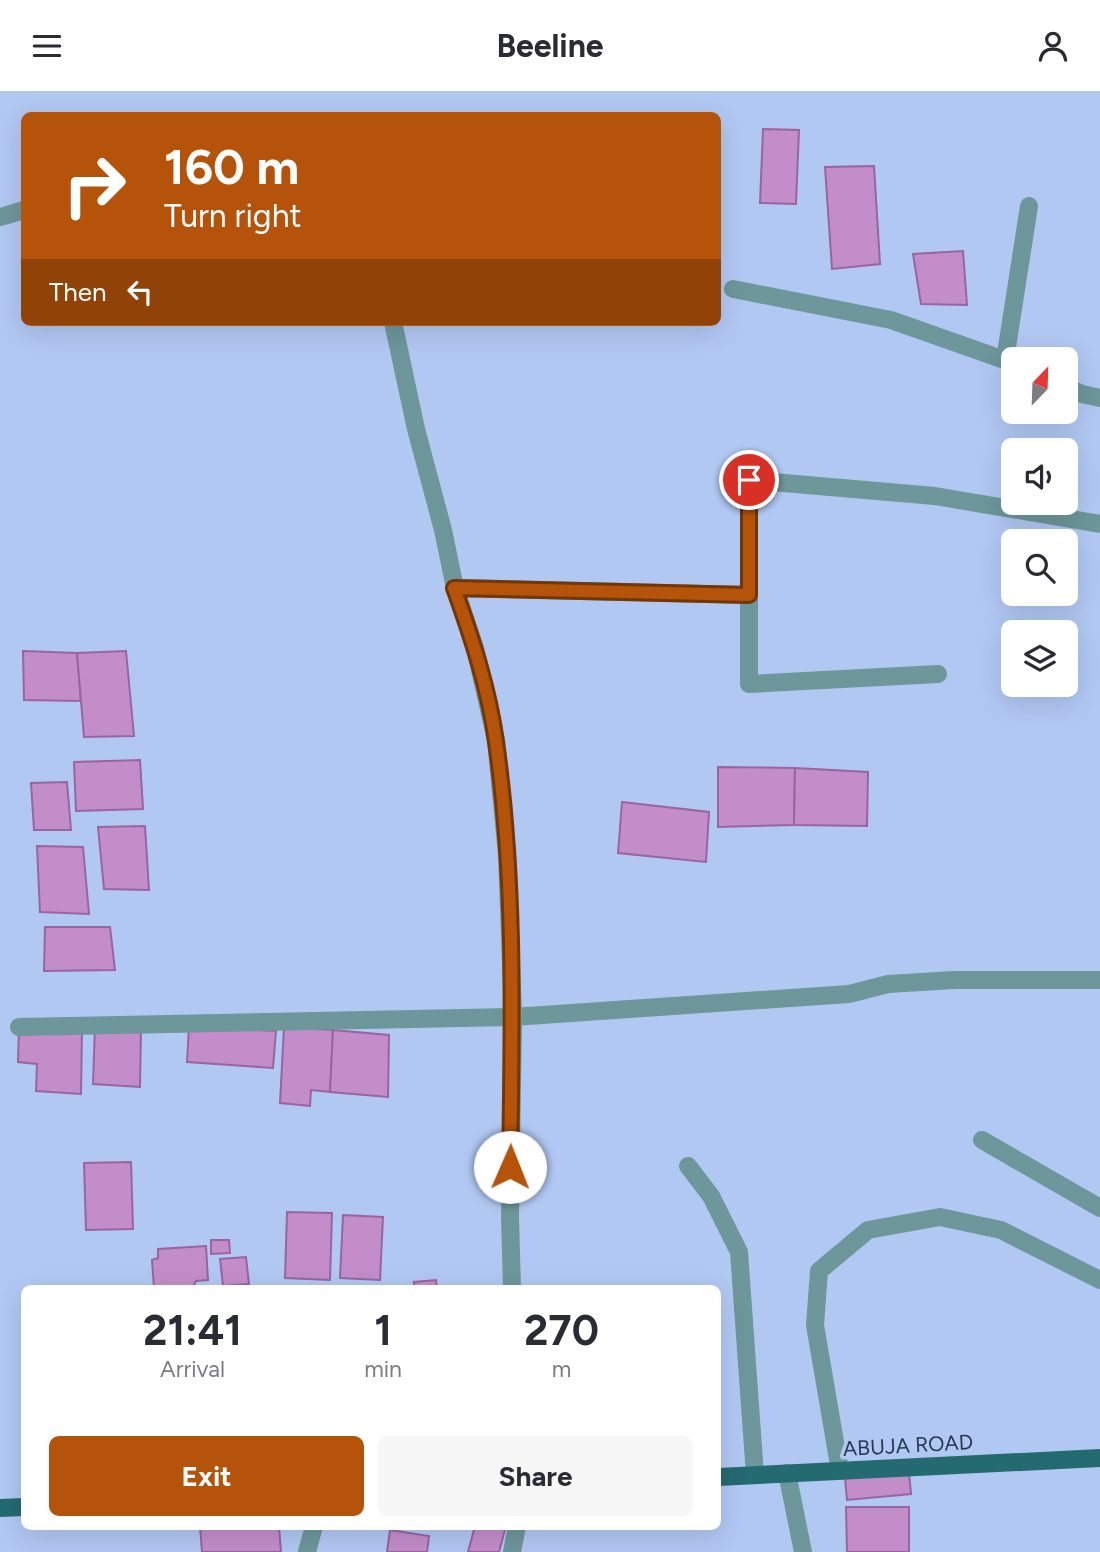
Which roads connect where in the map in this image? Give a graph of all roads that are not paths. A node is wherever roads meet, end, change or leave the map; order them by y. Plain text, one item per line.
1 (1028, 206) dead end
2 (21, 211) edge
3 (0, 217) edge
4 (733, 289) dead end
5 (394, 326) edge
6 (1011, 347) edge
7 (1001, 358) edge
8 (1078, 392) edge
9 (1100, 398) edge
10 (1100, 524) edge
11 (454, 588) junction
12 (749, 595) junction
13 (938, 674) dead end
14 (1100, 980) edge
15 (513, 1017) junction
16 (19, 1027) dead end
17 (982, 1140) dead end
18 (688, 1166) dead end
19 (1100, 1208) edge
20 (1100, 1280) edge
21 (512, 1285) edge
22 (1100, 1458) edge
23 (840, 1471) junction
24 (787, 1473) junction
25 (755, 1475) junction
26 (721, 1478) edge
27 (21, 1507) edge
28 (0, 1508) edge
29 (313, 1530) edge
30 (516, 1530) edge
31 (307, 1552) edge
32 (512, 1552) edge
33 (803, 1552) edge

1 - 6 street
2 - 3 street
4 - 7 street
5 - 11 street
8 - 9 street
10 - 12 street
11 - 12 street
11 - 15 street
12 - 13 street
14 - 15 street
15 - 16 street
15 - 21 street
17 - 19 street
18 - 25 street
20 - 23 street
22 - 23 main road, ABUJA ROAD
23 - 24 main road, ABUJA ROAD
24 - 25 main road, ABUJA ROAD
24 - 33 street
25 - 26 main road, ABUJA ROAD
27 - 28 main road
29 - 31 street
30 - 32 street

